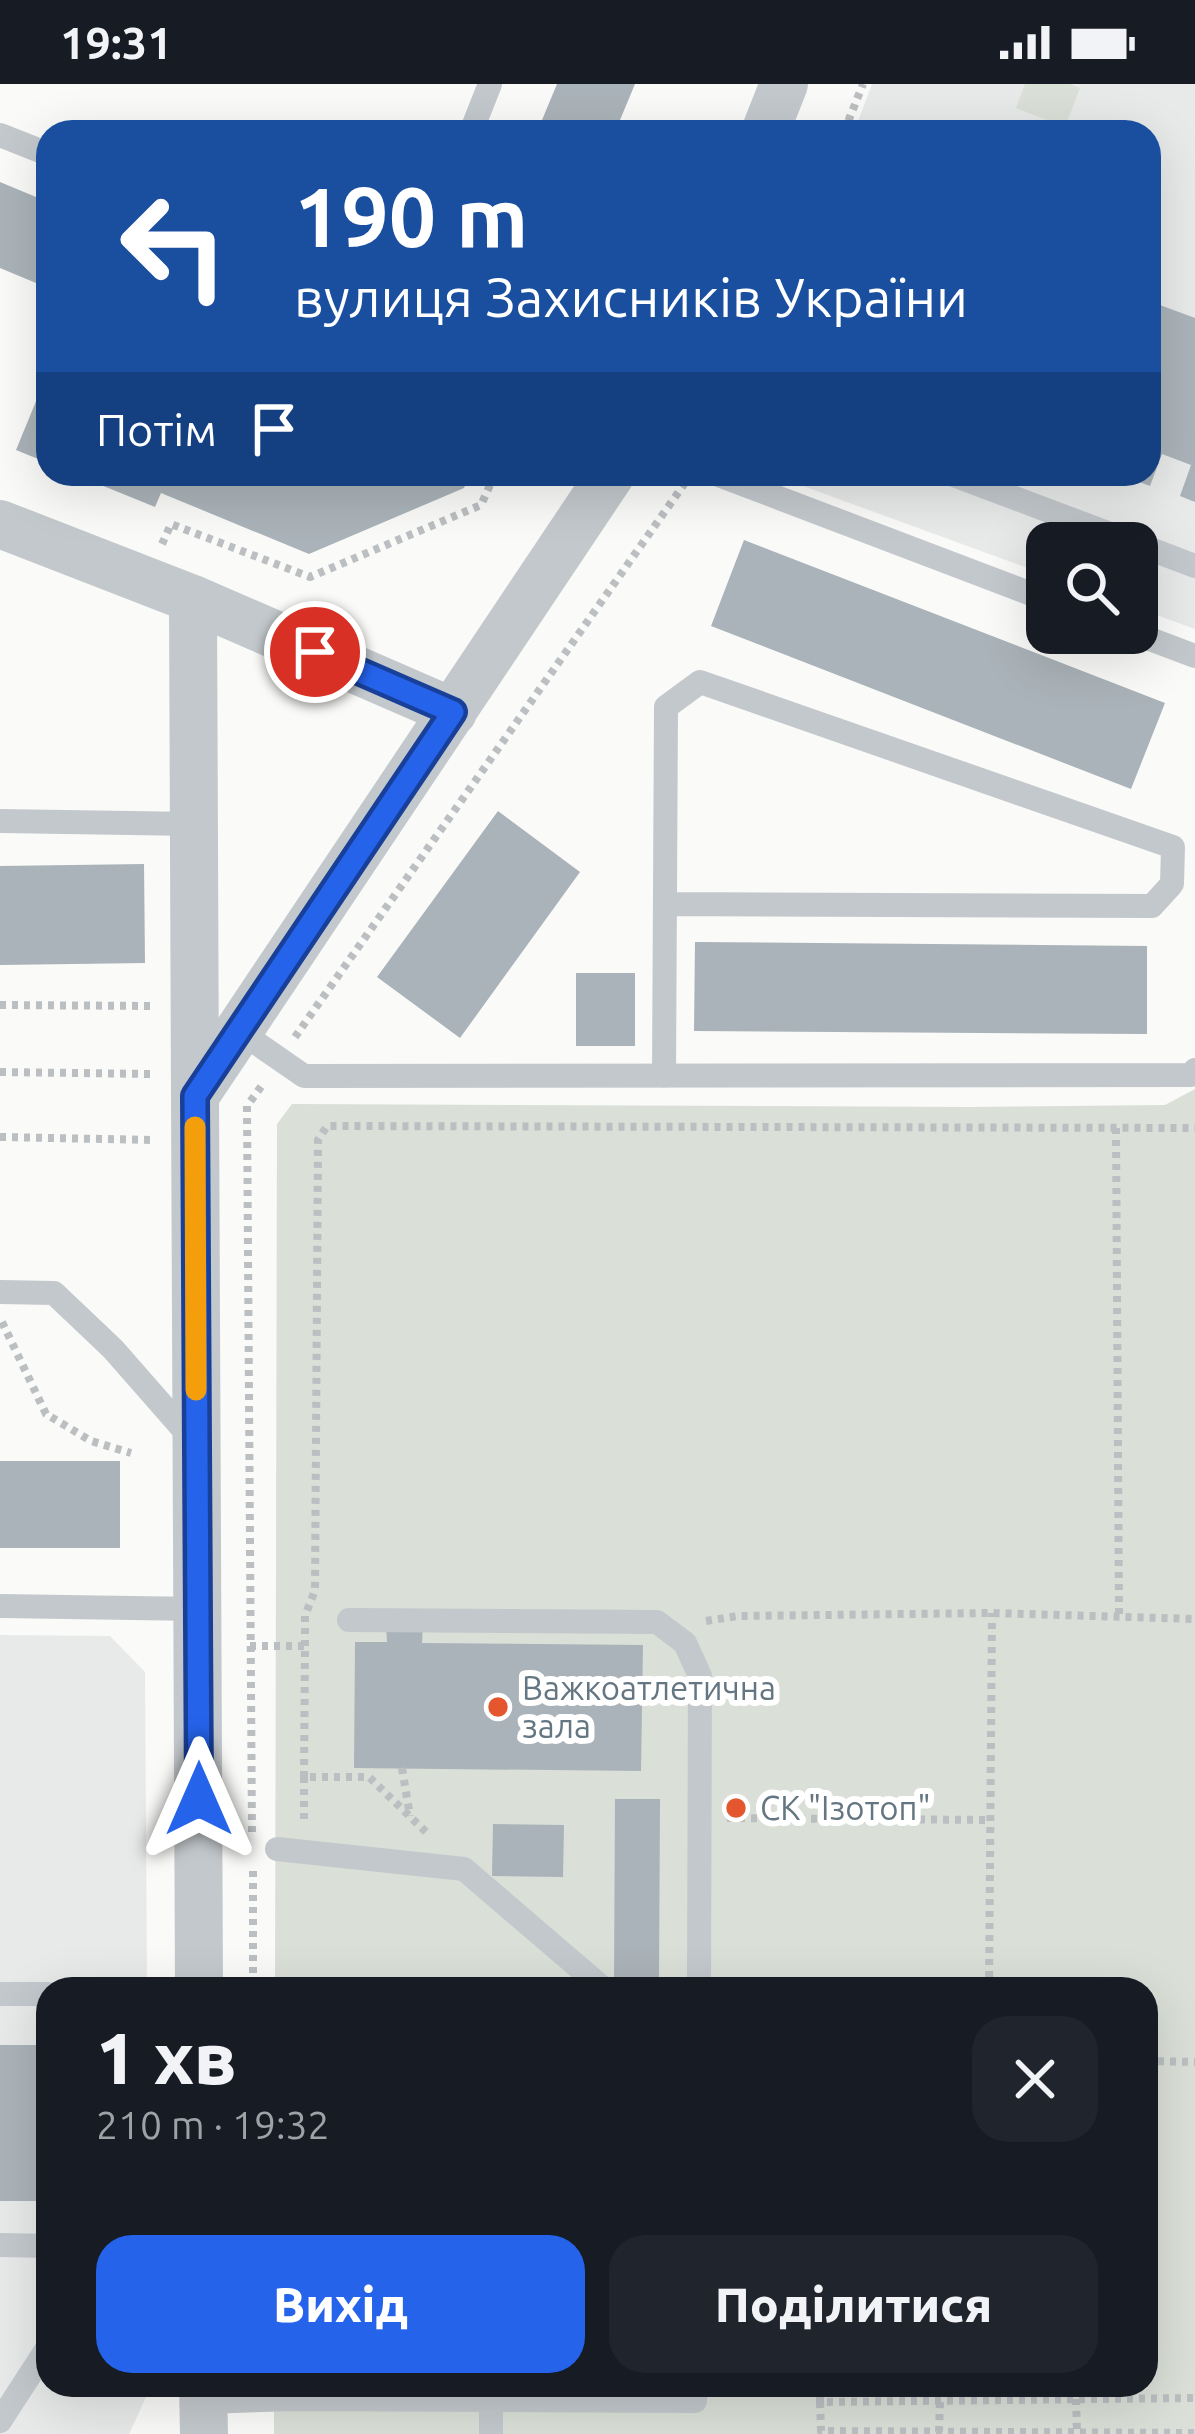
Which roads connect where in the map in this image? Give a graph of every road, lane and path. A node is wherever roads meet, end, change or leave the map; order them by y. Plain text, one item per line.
1 (490, 84) edge
2 (784, 84) edge
3 (863, 84) edge
4 (476, 120) edge
5 (770, 120) edge
6 (849, 120) edge
7 (0, 135) edge
8 (36, 149) edge
9 (490, 486) edge
10 (603, 486) edge
11 (684, 486) edge
12 (748, 486) edge
13 (983, 486) edge
14 (1077, 522) edge
15 (0, 524) edge
16 (171, 524) dead end
17 (1158, 552) edge
18 (1195, 566) edge
19 (1026, 592) edge
20 (193, 599) junction
21 (1158, 642) edge
22 (1195, 656) edge
23 (453, 712) junction
24 (0, 820) edge
25 (194, 824) junction
26 (665, 904) junction
27 (0, 1005) edge
28 (156, 1006) dead end
29 (238, 1031) junction
30 (287, 1049) dead end
31 (274, 1068) dead end
32 (1195, 1070) edge
33 (0, 1072) edge
34 (664, 1076) junction
35 (195, 1104) junction
36 (1116, 1128) junction
37 (1195, 1128) edge
38 (0, 1137) edge
39 (0, 1292) edge
40 (0, 1319) edge
41 (196, 1444) junction
42 (131, 1454) dead end
43 (0, 1606) edge
44 (198, 1609) junction
45 (992, 1613) junction
46 (1119, 1615) junction
47 (1195, 1618) edge
48 (350, 1620) dead end
49 (657, 1622) junction
50 (250, 1646) junction
51 (305, 1646) junction
52 (402, 1768) dead end
53 (304, 1778) junction
54 (410, 1817) junction
55 (701, 1818) junction
56 (990, 1820) junction
57 (265, 1848) joint
58 (304, 1851) junction
59 (464, 1869) junction
60 (253, 1870) dead end
61 (199, 1977) edge
62 (253, 1977) edge
63 (590, 1977) edge
64 (699, 1977) edge
65 (989, 1977) edge
66 (0, 1994) edge
67 (36, 1994) edge
68 (1158, 2061) edge
69 (1195, 2062) edge
70 (0, 2245) edge
71 (36, 2246) edge
72 (36, 2366) edge
73 (694, 2397) edge
74 (820, 2397) edge
75 (1195, 2398) edge
76 (1076, 2399) junction
77 (491, 2400) junction
78 (940, 2401) junction
79 (820, 2402) junction
80 (203, 2407) edge
81 (0, 2421) edge
82 (939, 2432) edge
83 (1077, 2432) edge
84 (1195, 2433) edge
85 (491, 2434) edge

1 - 4 lane
2 - 5 street
3 - 6 path
7 - 8 lane
9 - 16 path
10 - 23 street
11 - 30 path
12 - 19 lane
13 - 14 lane
15 - 20 street
17 - 18 lane
20 - 23 street
20 - 25 street
21 - 22 lane
23 - 29 street
24 - 25 lane
25 - 35 street
26 - 26 lane
26 - 34 lane
27 - 28 path
29 - 34 lane
29 - 35 street
31 - 50 path
32 - 34 lane
33 - 35 path
35 - 38 path
35 - 41 street
36 - 37 path
36 - 46 path
36 - 51 path
39 - 41 lane
40 - 42 path
41 - 44 street
43 - 44 lane
44 - 61 street
45 - 46 path
45 - 49 path
45 - 56 path
46 - 47 path
48 - 49 lane
49 - 55 lane
50 - 51 path
50 - 57 path
51 - 53 path
52 - 54 path
53 - 54 path
53 - 58 path
54 - 59 path
55 - 56 path
55 - 64 lane
56 - 65 path
57 - 58 lane
58 - 59 lane
59 - 63 lane
60 - 62 path
66 - 67 lane
68 - 69 path
70 - 71 lane
72 - 81 lane
73 - 77 lane
74 - 79 path
75 - 76 path
76 - 78 path
76 - 83 path
77 - 80 lane
77 - 85 lane
78 - 79 path
78 - 82 path
79 - 82 path
82 - 83 path
83 - 84 path

